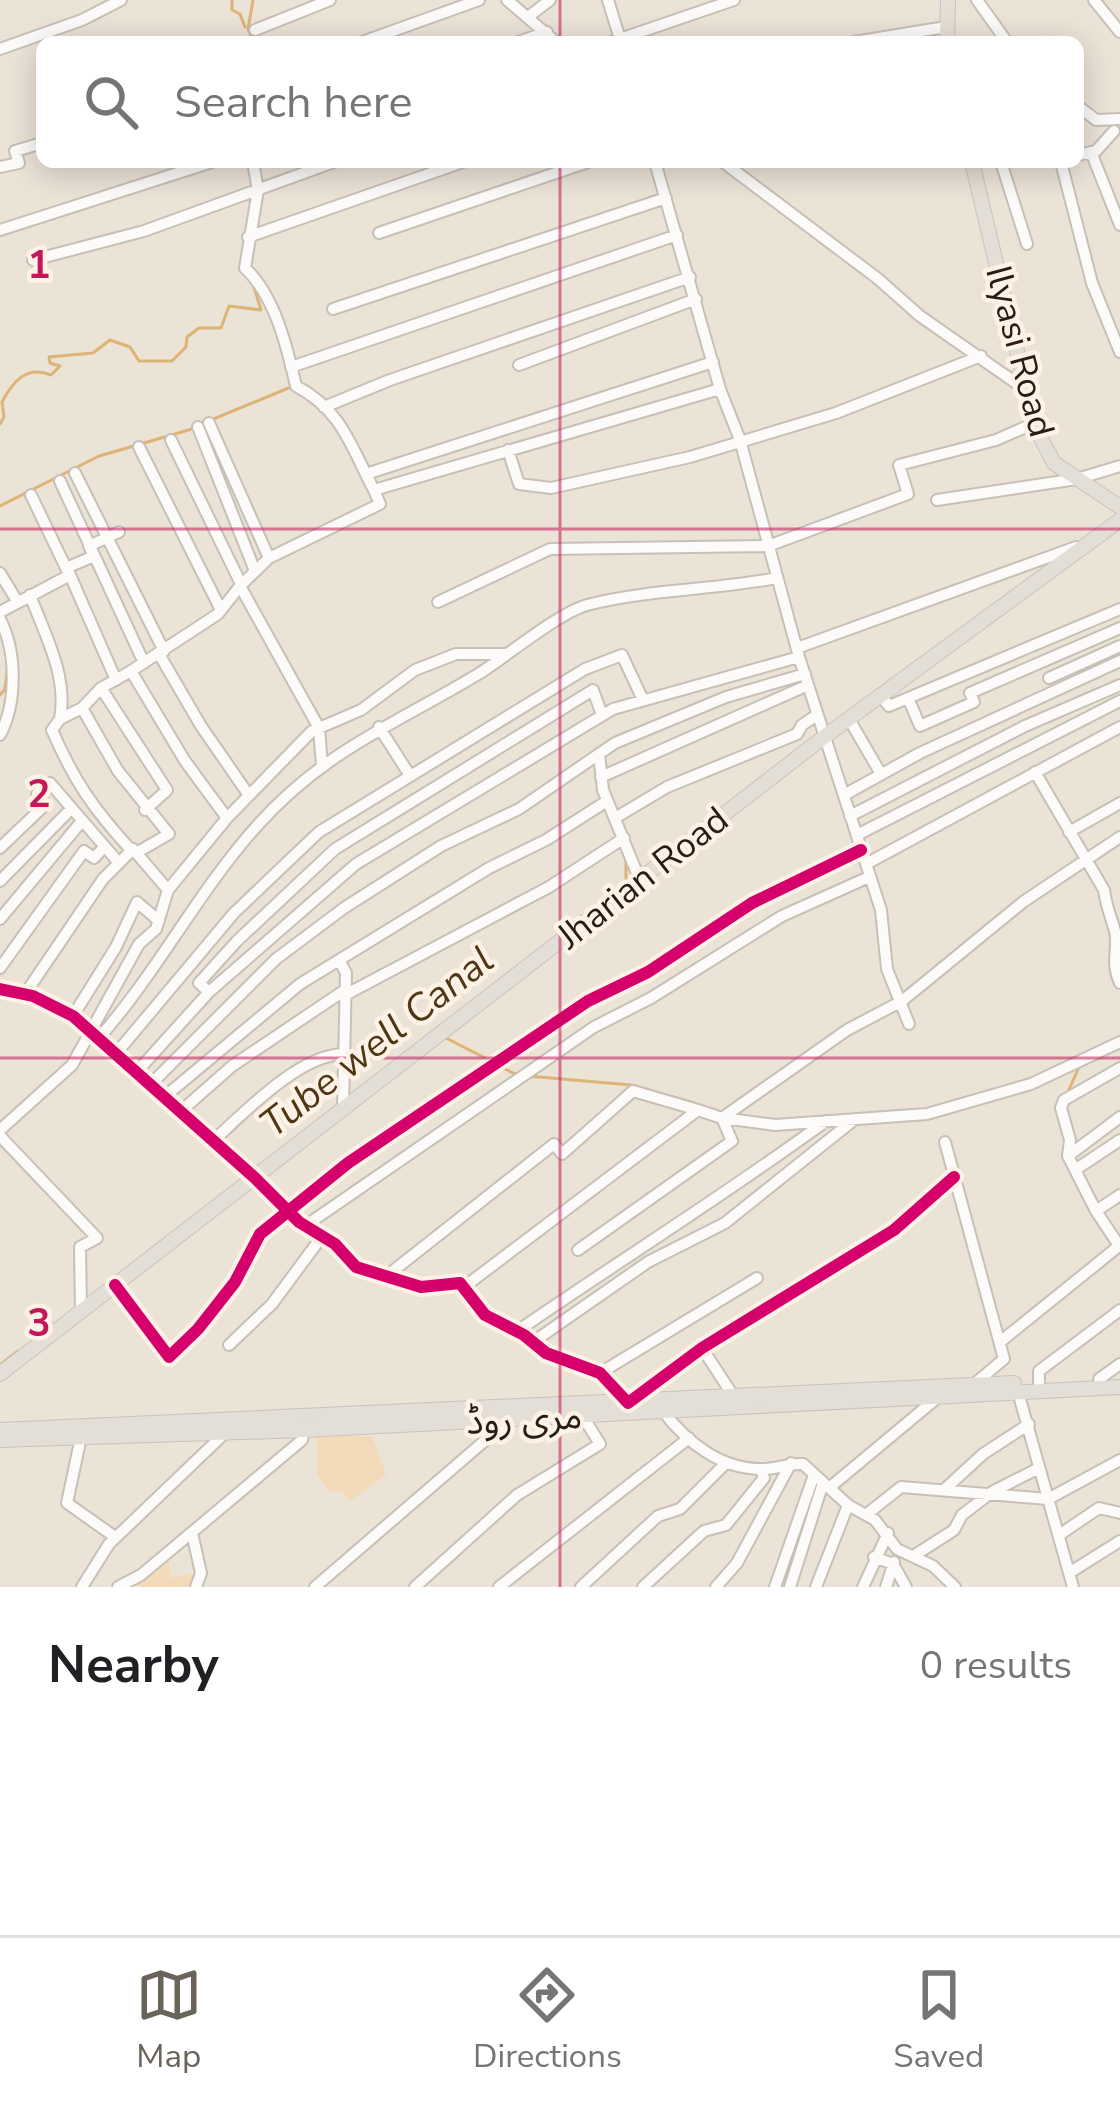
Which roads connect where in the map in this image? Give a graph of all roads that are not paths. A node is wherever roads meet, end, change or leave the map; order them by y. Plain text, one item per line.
1 (121, 0) edge
2 (330, 0) edge
3 (479, 0) edge
4 (507, 0) edge
5 (550, 0) edge
6 (608, 0) edge
7 (734, 0) edge
8 (948, 0) edge
9 (977, 0) edge
10 (1094, 0) edge
11 (528, 17) junction
12 (255, 29) dead end
13 (1120, 32) edge
14 (946, 34) edge
15 (36, 36) edge
16 (37, 36) edge
17 (379, 36) edge
18 (550, 36) edge
19 (616, 36) edge
20 (629, 36) edge
21 (1003, 36) edge
22 (0, 49) edge
23 (1084, 111) edge
24 (1118, 128) edge
25 (36, 145) edge
26 (1084, 154) edge
27 (0, 167) edge
28 (193, 168) edge
29 (255, 168) edge
30 (318, 168) edge
31 (446, 168) edge
32 (571, 168) edge
33 (657, 168) edge
34 (731, 168) edge
35 (973, 168) edge
36 (1003, 168) edge
37 (1063, 168) edge
38 (258, 190) junction
39 (666, 198) junction
40 (1120, 225) edge
41 (0, 230) edge
42 (380, 233) dead end
43 (677, 235) junction
44 (248, 238) junction
45 (1027, 244) dead end
46 (33, 260) dead end
47 (690, 277) junction
48 (696, 299) junction
49 (333, 309) dead end
50 (1120, 352) edge
51 (981, 356) junction
52 (713, 362) junction
53 (519, 365) dead end
54 (292, 367) junction
55 (1028, 387) junction
56 (721, 389) junction
57 (324, 406) junction
58 (1035, 423) junction
59 (171, 440) dead end
60 (740, 440) junction
61 (139, 447) dead end
62 (508, 450) junction
63 (1120, 466) edge
64 (75, 473) dead end
65 (366, 474) junction
66 (1077, 478) junction
67 (60, 481) dead end
68 (374, 490) junction
69 (32, 495) dead end
70 (937, 500) dead end
71 (1120, 507) edge
72 (1120, 520) edge
73 (119, 532) dead end
74 (105, 538) junction
75 (1087, 544) junction
76 (89, 546) junction
77 (768, 546) junction
78 (269, 558) junction
79 (68, 571) junction
80 (255, 571) junction
81 (0, 573) edge
82 (777, 578) junction
83 (240, 585) junction
84 (30, 596) junction
85 (17, 601) junction
86 (438, 602) dead end
87 (1120, 609) edge
88 (221, 610) junction
89 (1, 614) edge
90 (1120, 628) edge
91 (1120, 646) edge
92 (798, 652) junction
93 (162, 653) junction
94 (509, 653) junction
95 (1120, 662) edge
96 (145, 663) junction
97 (131, 670) junction
98 (1049, 678) dead end
99 (806, 679) junction
100 (116, 680) junction
101 (1120, 685) edge
102 (101, 688) junction
103 (880, 695) junction
104 (908, 698) junction
105 (643, 700) junction
106 (1120, 701) edge
107 (82, 709) junction
108 (602, 715) junction
109 (817, 716) junction
110 (60, 718) junction
111 (848, 718) junction
112 (380, 727) junction
113 (1120, 727) edge
114 (319, 728) junction
115 (0, 735) edge
116 (824, 737) junction
117 (598, 754) junction
118 (322, 766) junction
119 (1035, 772) junction
120 (881, 774) junction
121 (409, 775) junction
122 (602, 777) junction
123 (248, 794) junction
124 (844, 795) junction
125 (608, 801) junction
126 (1120, 803) edge
127 (71, 809) junction
128 (146, 810) junction
129 (850, 816) junction
130 (227, 818) junction
131 (615, 818) junction
132 (82, 821) junction
133 (1069, 832) junction
134 (856, 835) junction
135 (1120, 837) edge
136 (624, 838) junction
137 (104, 847) junction
138 (0, 848) edge
139 (861, 850) junction
140 (134, 852) junction
141 (1085, 860) junction
142 (119, 863) junction
143 (868, 870) junction
144 (640, 878) junction
145 (0, 881) edge
146 (168, 890) junction
147 (0, 920) edge
148 (159, 921) junction
149 (339, 960) junction
150 (0, 968) edge
151 (1118, 976) edge
152 (0, 989) edge
153 (209, 992) junction
154 (345, 992) junction
155 (25, 994) junction
156 (902, 1001) junction
157 (73, 1016) junction
158 (909, 1024) dead end
159 (95, 1036) junction
160 (1120, 1042) edge
161 (343, 1054) junction
162 (114, 1056) junction
163 (1120, 1068) edge
164 (134, 1075) junction
165 (149, 1087) junction
166 (163, 1098) junction
167 (344, 1109) junction
168 (698, 1110) junction
169 (180, 1112) junction
170 (722, 1118) junction
171 (857, 1118) junction
172 (1120, 1118) edge
173 (828, 1120) junction
174 (0, 1133) edge
175 (1120, 1140) edge
176 (212, 1141) junction
177 (945, 1142) dead end
178 (1068, 1156) junction
179 (1075, 1170) junction
180 (954, 1177) junction
181 (255, 1178) junction
182 (1120, 1195) edge
183 (287, 1210) junction
184 (1096, 1211) junction
185 (305, 1226) junction
186 (323, 1235) junction
187 (1120, 1246) edge
188 (578, 1250) dead end
189 (384, 1278) junction
190 (757, 1278) dead end
191 (116, 1285) junction
192 (464, 1287) junction
193 (1120, 1310) edge
194 (81, 1311) junction
195 (516, 1332) junction
196 (533, 1342) junction
197 (1000, 1342) junction
198 (229, 1345) dead end
199 (702, 1348) junction
200 (1120, 1364) edge
201 (600, 1373) junction
202 (0, 1374) edge
203 (1120, 1378) edge
204 (1039, 1382) junction
205 (1094, 1382) junction
206 (973, 1385) junction
207 (1120, 1388) edge
208 (1018, 1392) junction
209 (930, 1394) junction
210 (734, 1397) junction
211 (628, 1403) junction
212 (663, 1411) junction
213 (582, 1415) junction
214 (510, 1419) junction
215 (370, 1421) junction
216 (1029, 1424) junction
217 (0, 1430) edge
218 (304, 1430) junction
219 (119, 1431) junction
220 (225, 1432) junction
221 (81, 1437) junction
222 (689, 1438) junction
223 (0, 1440) edge
224 (1120, 1460) edge
225 (726, 1463) junction
226 (790, 1463) junction
227 (1040, 1468) junction
228 (760, 1469) junction
229 (822, 1482) junction
230 (945, 1489) junction
231 (989, 1494) junction
232 (1048, 1499) junction
233 (848, 1505) junction
234 (1120, 1513) edge
235 (867, 1514) junction
236 (192, 1533) junction
237 (888, 1533) junction
238 (1059, 1535) junction
239 (115, 1537) junction
240 (1120, 1541) edge
241 (897, 1549) junction
242 (915, 1556) junction
243 (874, 1558) junction
244 (893, 1564) junction
245 (1069, 1573) junction
246 (82, 1587) edge
247 (118, 1587) edge
248 (196, 1587) edge
249 (315, 1587) edge
250 (416, 1587) edge
251 (499, 1587) edge
252 (581, 1587) edge
253 (644, 1587) edge
254 (716, 1587) edge
255 (775, 1587) edge
256 (790, 1587) edge
257 (816, 1587) edge
258 (863, 1587) edge
259 (886, 1587) edge
260 (906, 1587) edge
261 (955, 1587) edge
262 (1073, 1587) edge

1 - 16 street
2 - 12 street
3 - 17 street
4 - 11 street
5 - 11 street
6 - 19 street
7 - 20 street
8 - 14 main road
9 - 21 street
10 - 13 street
11 - 18 street
15 - 22 street
23 - 24 street
24 - 26 street
25 - 27 street
26 - 40 street
28 - 41 street
29 - 38 street
30 - 38 street
31 - 44 street
32 - 42 street
33 - 39 street
34 - 51 street
35 - 55 main road, Ilyasi Road
36 - 45 street
37 - 50 street
38 - 44 street
38 - 46 street
39 - 43 street
39 - 49 street
43 - 47 street
43 - 54 street
44 - 54 street
47 - 48 street
47 - 57 street
48 - 52 street
48 - 53 street
51 - 55 street
51 - 60 street
52 - 56 street
52 - 65 street
54 - 57 street
55 - 58 main road, Ilyasi Road
56 - 60 street
56 - 62 street
57 - 65 street
58 - 66 main road, Ilyasi Road
58 - 77 street
59 - 83 street
60 - 62 street
60 - 77 street
61 - 88 street
62 - 68 street
63 - 66 street
64 - 74 street
65 - 68 street
66 - 70 street
66 - 71 main road, Ilyasi Road
67 - 76 street
68 - 78 street
69 - 79 street
72 - 75 main road, Jharian Road
73 - 74 street
74 - 76 street
74 - 93 street
75 - 92 street
75 - 103 main road, Jharian Road
76 - 79 street
76 - 96 street
77 - 82 street
77 - 86 street
78 - 80 street
78 - 80 street
79 - 84 street
79 - 100 street
80 - 83 street
81 - 85 street
82 - 92 street
82 - 94 street
83 - 88 street
83 - 114 street
84 - 85 street
84 - 110 street
85 - 89 street
87 - 104 street
88 - 93 street
89 - 115 street
90 - 104 street
91 - 98 street
92 - 99 street
92 - 105 street
93 - 96 street
93 - 123 street
94 - 112 street
94 - 114 street
95 - 120 street
96 - 97 street
97 - 100 street
97 - 130 street
99 - 109 street
99 - 117 street
99 - 122 street
100 - 102 street
101 - 129 street
102 - 107 street
102 - 128 street
103 - 104 street
103 - 111 main road, Jharian Road
105 - 108 street
105 - 121 street
106 - 134 street
107 - 110 street
107 - 128 street
108 - 153 street
108 - 153 street
109 - 116 street
109 - 131 street
110 - 140 street
111 - 116 main road, Jharian Road
111 - 120 street
112 - 118 street
112 - 121 street
113 - 119 street
114 - 118 street
114 - 123 street
116 - 124 street
116 - 144 main road, Jharian Road
117 - 122 street
117 - 165 street
118 - 159 street
119 - 133 street
119 - 143 street
120 - 124 street
121 - 162 street
122 - 125 street
123 - 130 street
124 - 129 street
125 - 131 street
125 - 149 street
126 - 133 street
127 - 132 street
127 - 138 street
127 - 145 street
128 - 140 street
129 - 134 street
130 - 146 street
131 - 136 street
132 - 137 street
132 - 147 street
133 - 141 street
134 - 139 street
135 - 141 street
136 - 144 street
136 - 154 street
137 - 142 street
137 - 150 street
139 - 143 street
139 - 183 street
140 - 142 street
140 - 146 street
141 - 151 street
141 - 156 street
142 - 155 street
143 - 156 street
143 - 185 street
144 - 167 main road, Jharian Road
146 - 148 street
148 - 157 street
148 - 159 street
149 - 154 street
149 - 166 street
152 - 155 street
153 - 164 street
154 - 161 street
154 - 169 street
155 - 157 street
156 - 158 street
156 - 170 street
157 - 159 street
159 - 162 street
159 - 174 street
160 - 171 street
161 - 167 street
161 - 176 street
162 - 164 street
163 - 178 street
164 - 165 street
165 - 166 street
166 - 169 street
167 - 181 main road, Jharian Road
168 - 170 street
168 - 189 street
168 - 192 street
169 - 176 street
170 - 173 street
170 - 188 street
171 - 173 street
171 - 196 street
172 - 178 street
173 - 195 street
174 - 194 street
175 - 179 street
176 - 181 street
177 - 180 street
178 - 179 street
179 - 184 street
180 - 197 street
180 - 199 street
181 - 183 street
181 - 191 main road, Jharian Road
182 - 184 street
183 - 185 street
183 - 191 street
184 - 187 street
185 - 186 street
186 - 189 street
186 - 198 street
187 - 197 street
189 - 192 street
190 - 201 street
191 - 194 main road, Jharian Road
192 - 195 street
193 - 204 street
194 - 202 main road, Jharian Road
195 - 196 street
196 - 201 street
197 - 206 street
199 - 210 street
199 - 211 street
200 - 205 street
201 - 211 street
203 - 205 main road, مری روڈ
204 - 205 main road, مری روڈ
204 - 206 main road, مری روڈ
205 - 207 main road, مری روڈ
205 - 208 main road, مری روڈ
206 - 209 main road, مری روڈ
208 - 209 main road, مری روڈ
208 - 216 street
209 - 210 main road, مری روڈ
209 - 212 main road, مری روڈ
209 - 229 street
210 - 211 main road, مری روڈ
211 - 215 main road, مری روڈ
212 - 213 main road, مری روڈ
212 - 222 street
213 - 214 main road, مری روڈ
213 - 250 street
214 - 215 main road, مری روڈ
214 - 249 street
215 - 218 main road, مری روڈ
215 - 219 main road, مری روڈ
216 - 227 street
216 - 230 street
217 - 219 main road, مری روڈ
218 - 220 main road, مری روڈ
218 - 236 street
219 - 220 main road, مری روڈ
219 - 221 main road, مری روڈ
220 - 239 street
221 - 223 main road, مری روڈ
221 - 239 street
222 - 225 street
222 - 251 street
224 - 232 street
225 - 228 street
225 - 252 street
226 - 228 street
226 - 229 street
226 - 254 street
227 - 231 street
227 - 232 street
228 - 253 street
229 - 233 street
229 - 255 street
229 - 256 street
230 - 231 street
230 - 235 street
231 - 232 street
231 - 242 street
232 - 238 street
233 - 235 street
233 - 257 street
234 - 238 street
235 - 237 street
236 - 247 street
236 - 248 street
237 - 241 street
237 - 243 street
238 - 245 street
239 - 246 street
240 - 245 street
241 - 242 street
241 - 244 street
242 - 261 street
243 - 244 street
243 - 258 street
244 - 259 street
244 - 260 street
245 - 262 street

